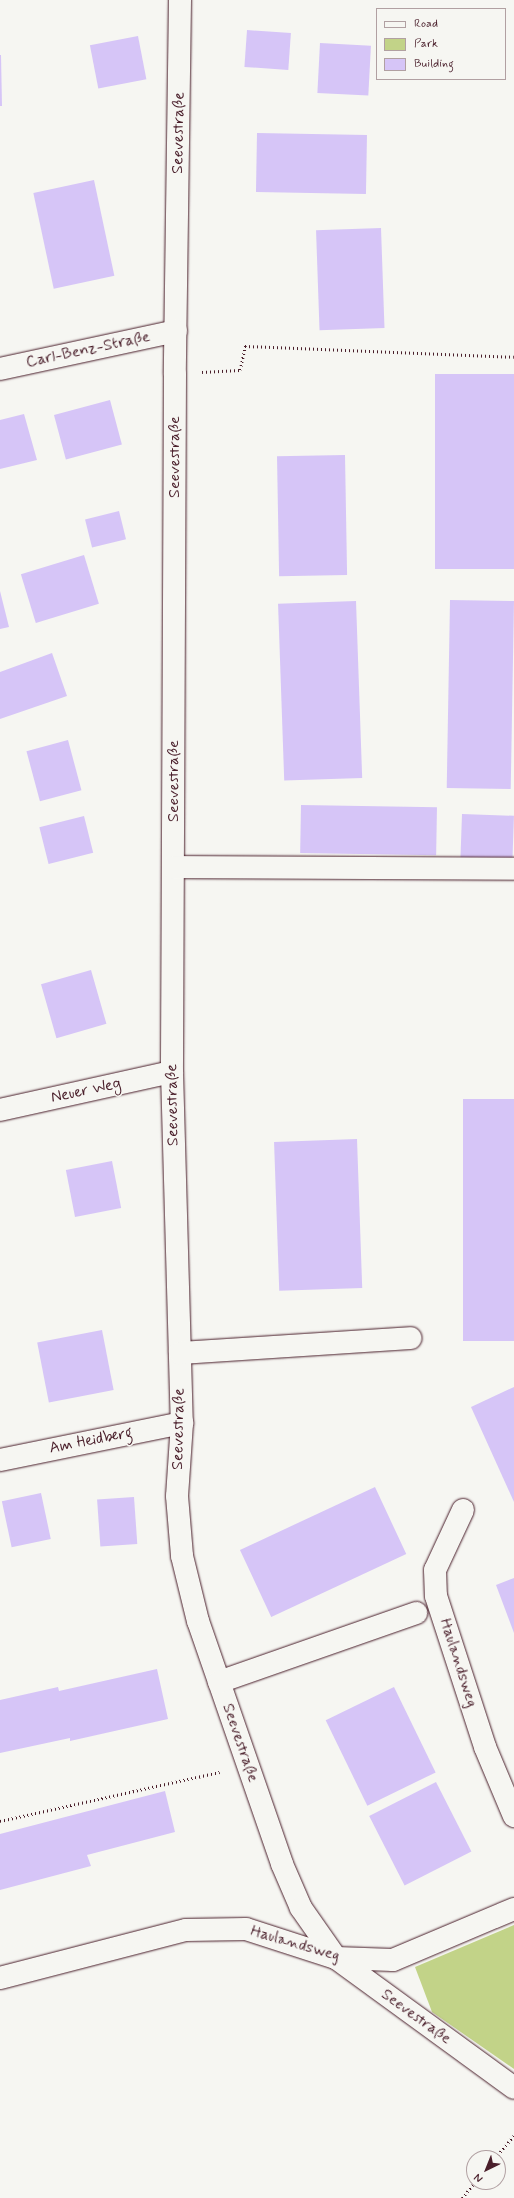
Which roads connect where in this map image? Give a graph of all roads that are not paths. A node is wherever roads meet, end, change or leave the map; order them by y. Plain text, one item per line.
1 (180, 0) edge
2 (176, 331) junction
3 (0, 370) edge
4 (173, 867) junction
5 (514, 869) edge
6 (172, 1072) junction
7 (0, 1110) edge
8 (411, 1338) dead end
9 (180, 1353) junction
10 (182, 1423) junction
11 (0, 1460) edge
12 (463, 1510) dead end
13 (416, 1613) dead end
14 (219, 1682) junction
15 (514, 1816) edge
16 (514, 1909) edge
17 (336, 1958) junction
18 (0, 1978) edge
19 (514, 2088) edge

1 - 2 street, Seevestraße
2 - 3 street, Carl-Benz-Straße
2 - 4 street, Seevestraße
4 - 5 street
4 - 6 street, Seevestraße
6 - 7 street, Neuer Weg
6 - 9 street, Seevestraße
8 - 9 street
9 - 10 street, Seevestraße
10 - 11 street, Am Heidberg
10 - 14 street, Seevestraße
12 - 15 street, Haulandsweg
13 - 14 street
14 - 17 street, Seevestraße
16 - 17 street, Haulandsweg
17 - 18 street, Haulandsweg
17 - 19 street, Seevestraße

